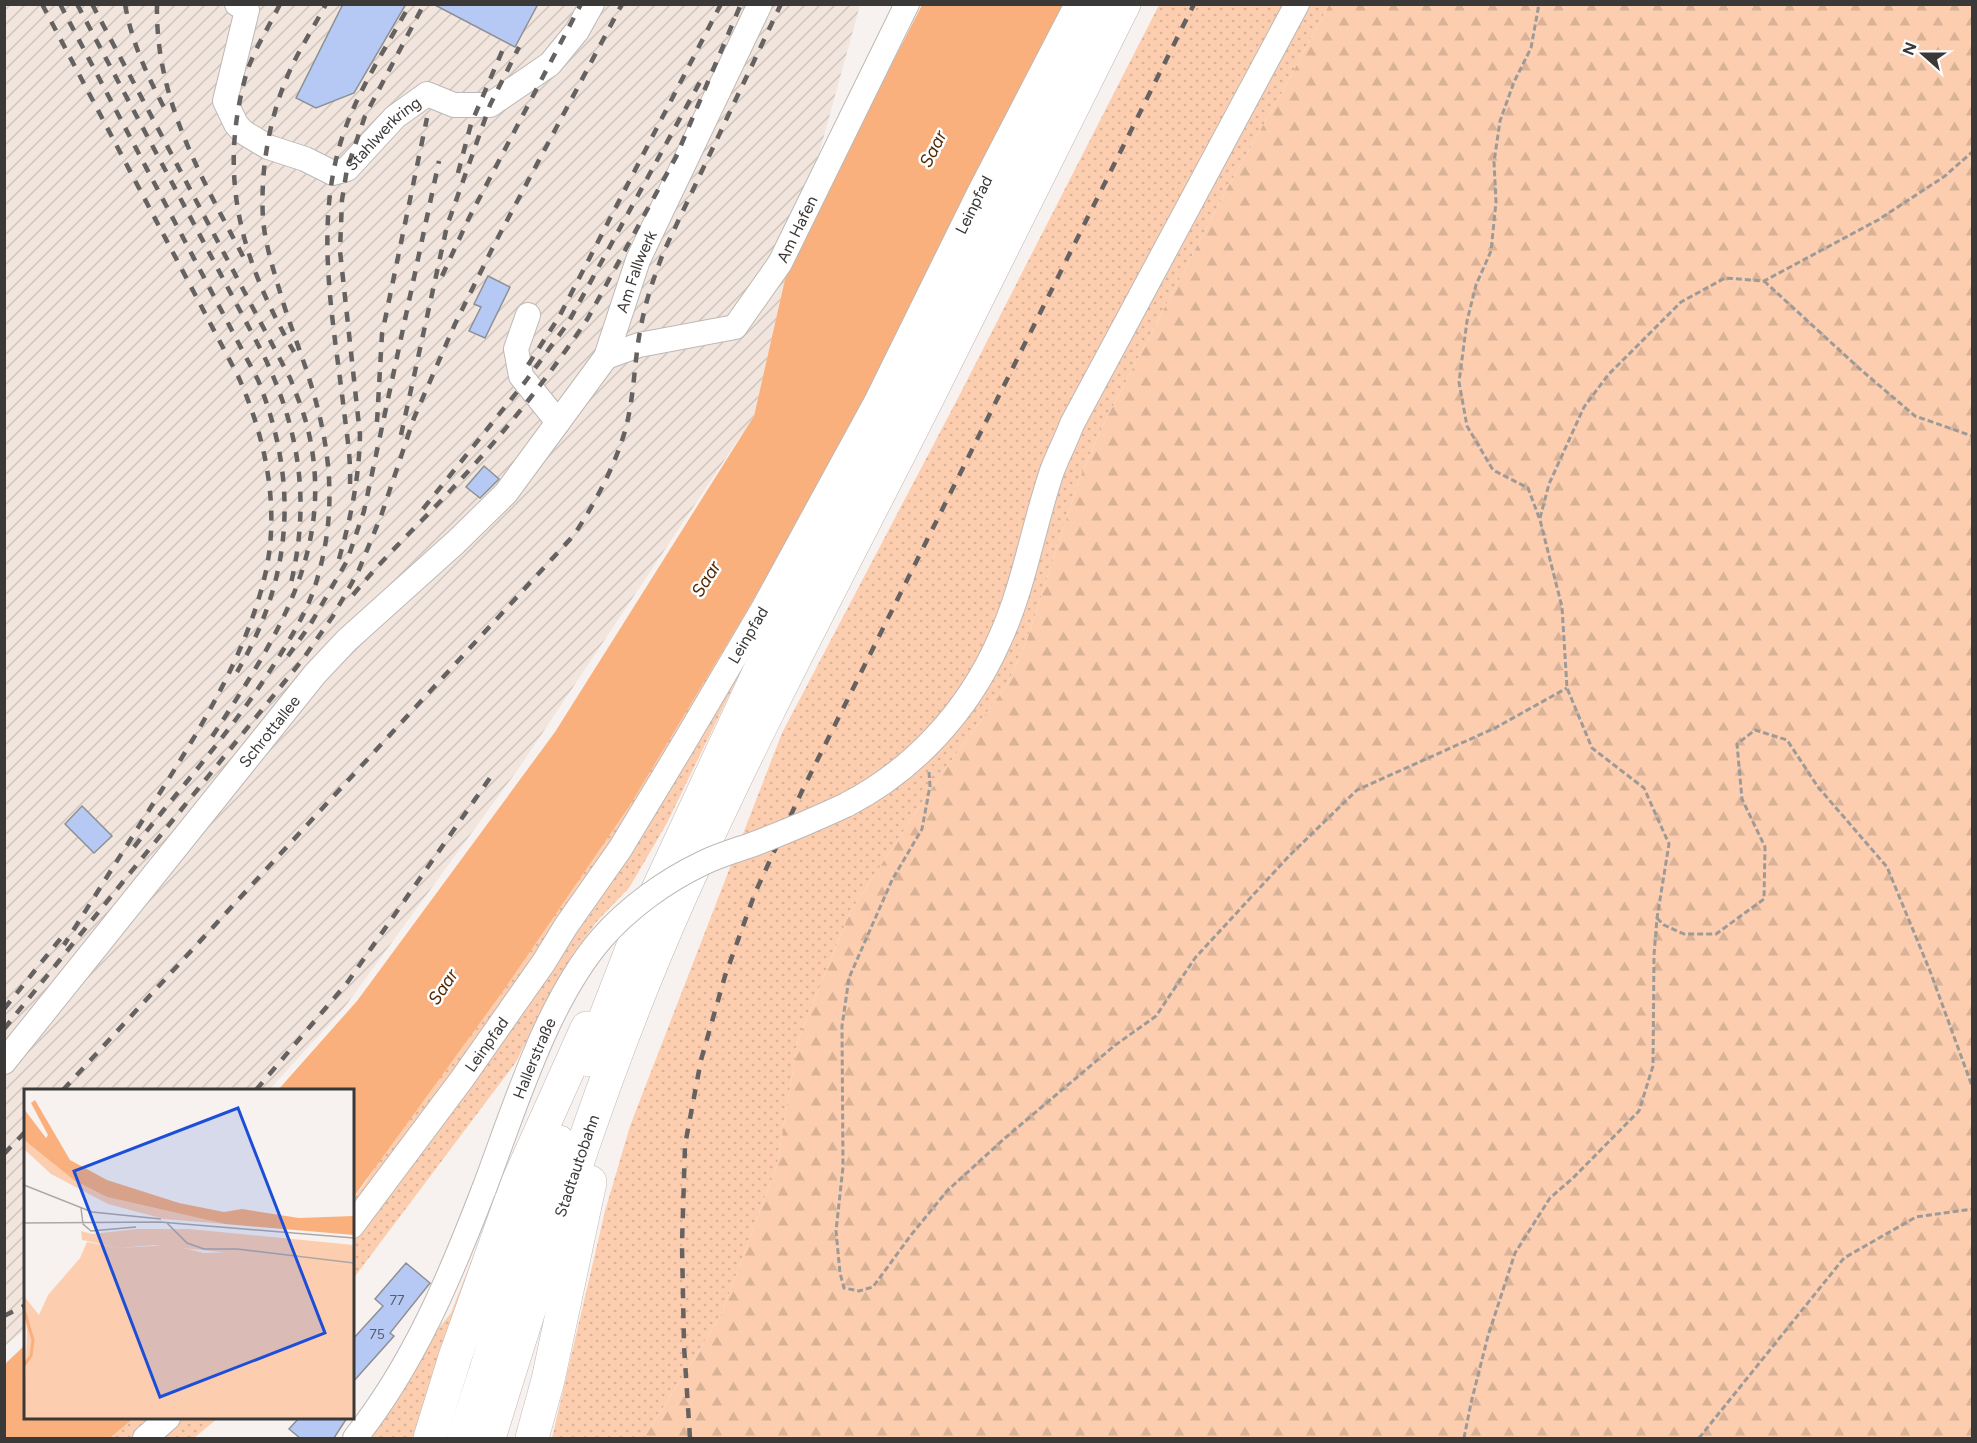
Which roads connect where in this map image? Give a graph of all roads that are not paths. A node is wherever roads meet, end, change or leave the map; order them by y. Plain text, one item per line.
1 (237, 4) edge
2 (592, 4) edge
3 (760, 4) edge
4 (906, 4) edge
5 (1077, 4) edge
6 (1096, 4) edge
7 (1124, 4) edge
8 (1297, 4) edge
9 (528, 315) dead end
10 (606, 357) junction
11 (558, 422) junction
12 (720, 784) junction
13 (648, 941) junction
14 (4, 1062) edge
15 (354, 1223) edge
16 (167, 1419) edge
17 (145, 1438) edge
18 (356, 1438) edge
19 (430, 1438) edge
20 (464, 1438) edge
21 (489, 1438) edge
22 (532, 1438) edge

1 - 2 street, Stahlwerkring
3 - 10 street, Am Fallwerk
4 - 10 street, Am Hafen
5 - 15 street, Leinpfad
6 - 12 highway
7 - 12 highway
8 - 18 street, Hallerstraße, bridge
9 - 11 street
10 - 11 street, Am Fallwerk
11 - 14 street, Schrottallee
12 - 13 highway
12 - 13 highway, Stadtautobahn
13 - 19 highway
13 - 20 highway
13 - 21 highway, Stadtautobahn
13 - 22 highway
16 - 17 street

